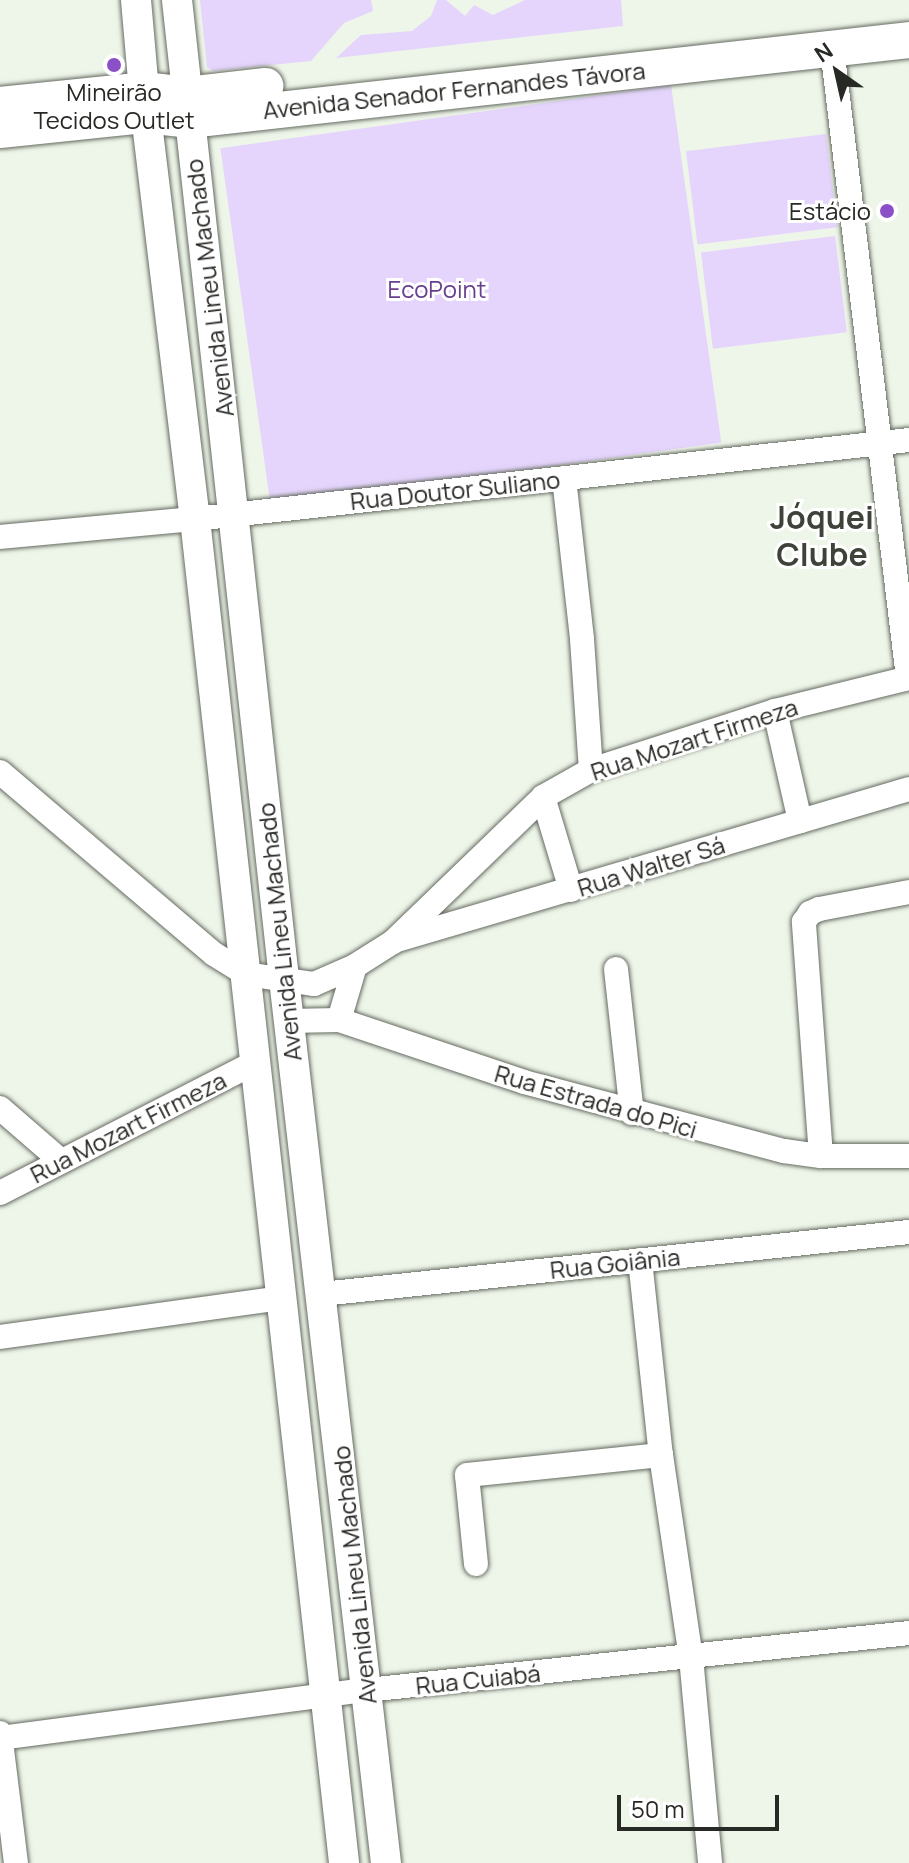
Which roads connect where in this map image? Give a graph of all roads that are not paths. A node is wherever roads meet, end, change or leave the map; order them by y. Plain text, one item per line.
1 (136, 0) edge
2 (177, 0) edge
3 (909, 17) edge
4 (909, 40) edge
5 (832, 48) junction
6 (145, 103) junction
7 (0, 105) edge
8 (188, 108) junction
9 (0, 130) edge
10 (909, 440) edge
11 (880, 443) junction
12 (564, 478) junction
13 (236, 514) junction
14 (195, 519) junction
15 (0, 537) edge
16 (908, 678) edge
17 (775, 711) junction
18 (591, 770) junction
19 (0, 772) edge
20 (909, 789) edge
21 (543, 797) junction
22 (800, 821) junction
23 (571, 890) junction
24 (909, 892) edge
25 (393, 942) junction
26 (355, 966) junction
27 (616, 969) dead end
28 (246, 974) junction
29 (284, 979) junction
30 (339, 1020) junction
31 (288, 1021) junction
32 (256, 1062) junction
33 (0, 1108) edge
34 (632, 1113) junction
35 (821, 1156) junction
36 (909, 1156) edge
37 (60, 1160) junction
38 (0, 1193) edge
39 (909, 1232) edge
40 (640, 1260) junction
41 (322, 1294) junction
42 (281, 1298) junction
43 (0, 1337) edge
44 (661, 1455) junction
45 (476, 1564) dead end
46 (909, 1633) edge
47 (691, 1657) junction
48 (367, 1690) junction
49 (325, 1696) junction
50 (0, 1736) edge
51 (16, 1863) edge
52 (344, 1863) edge
53 (386, 1863) edge
54 (710, 1863) edge

1 - 6 street, Avenida Lineu Machado
2 - 8 street, Avenida Lineu Machado
3 - 8 main road, Avenida Senador Fernandes Távora
4 - 5 main road, Avenida Senador Fernandes Távora
5 - 8 main road, Avenida Senador Fernandes Távora
5 - 11 street
6 - 7 main road, Avenida Senador Fernandes Távora
6 - 8 main road, Avenida Senador Fernandes Távora
6 - 9 main road, Avenida Senador Fernandes Távora
6 - 14 street, Avenida Lineu Machado
8 - 13 street, Avenida Lineu Machado
10 - 11 street, Rua Doutor Suliano
11 - 12 street, Rua Doutor Suliano
11 - 16 street
12 - 13 street, Rua Doutor Suliano
12 - 18 street
13 - 14 street, Rua Doutor Suliano
13 - 29 street, Avenida Lineu Machado
14 - 15 street, Rua Doutor Suliano
14 - 28 street, Avenida Lineu Machado
16 - 17 street, Rua Mozart Firmeza
17 - 18 street, Rua Mozart Firmeza
17 - 22 street
18 - 21 street, Rua Mozart Firmeza
19 - 28 street
20 - 22 street, Rua Walter Sá
21 - 23 street
21 - 25 street, Rua Mozart Firmeza
22 - 23 street, Rua Walter Sá
23 - 25 street, Rua Walter Sá
24 - 35 street
25 - 26 street, Rua Mozart Firmeza
26 - 29 street, Rua Mozart Firmeza
26 - 30 street
27 - 34 street
28 - 29 street
28 - 32 street, Avenida Lineu Machado
29 - 31 street, Avenida Lineu Machado
30 - 31 street, Rua Estrada do Pici
30 - 34 street, Rua Estrada do Pici
31 - 41 street, Avenida Lineu Machado
32 - 37 street, Rua Mozart Firmeza
32 - 42 street, Avenida Lineu Machado
33 - 37 street
34 - 35 street, Rua Estrada do Pici
35 - 36 street, Rua Estrada do Pici
37 - 38 street, Rua Mozart Firmeza
39 - 40 street, Rua Goiânia
40 - 41 street, Rua Goiânia
40 - 44 street
41 - 48 street, Avenida Lineu Machado
42 - 43 street
42 - 49 street, Avenida Lineu Machado
44 - 45 street
44 - 47 street
46 - 47 street, Rua Cuiabá
47 - 48 street, Rua Cuiabá
47 - 54 street
48 - 49 street, Rua Cuiabá
48 - 53 street, Avenida Lineu Machado
49 - 50 street, Rua Cuiabá
49 - 52 street, Avenida Lineu Machado
50 - 51 street

